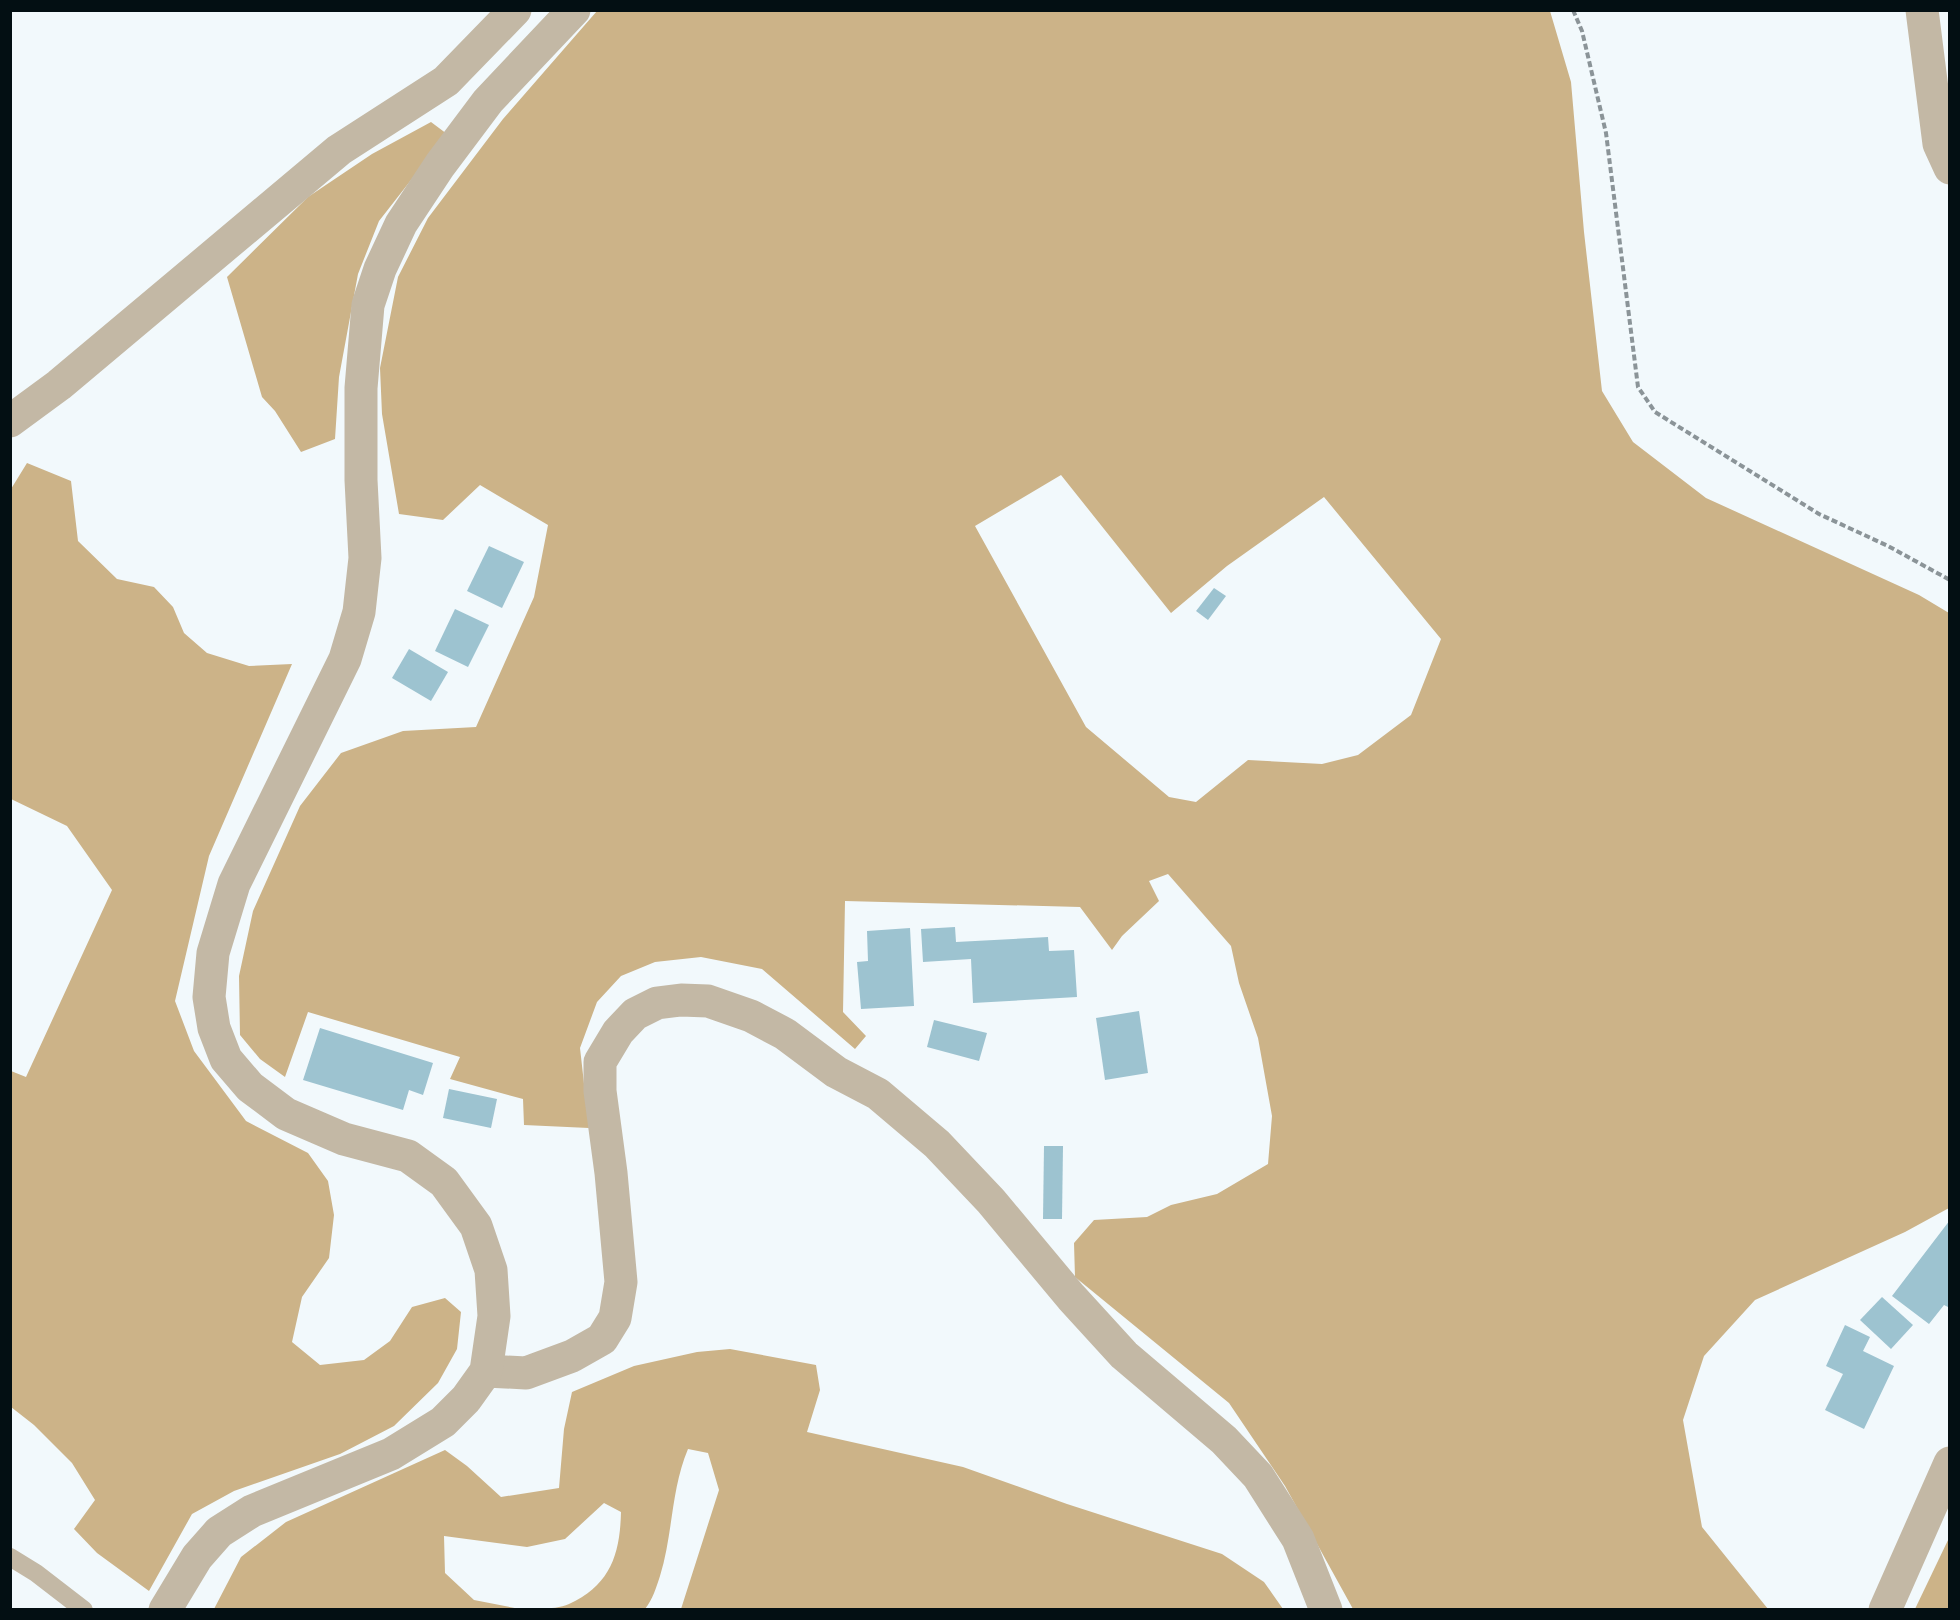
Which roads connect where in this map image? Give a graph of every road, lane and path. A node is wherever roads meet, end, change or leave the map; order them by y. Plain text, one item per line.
1 (516, 10) edge
2 (574, 10) edge
3 (1573, 10) edge
4 (1923, 10) edge
5 (1950, 168) edge
6 (10, 421) edge
7 (1950, 580) edge
8 (486, 1371) junction
9 (1950, 1463) edge
10 (10, 1557) edge
11 (84, 1610) edge
12 (165, 1610) edge
13 (1326, 1610) edge
14 (1885, 1610) edge

1 - 6 street
2 - 8 street
3 - 7 path
4 - 5 street
8 - 12 street
8 - 13 street
9 - 14 street
10 - 11 lane

